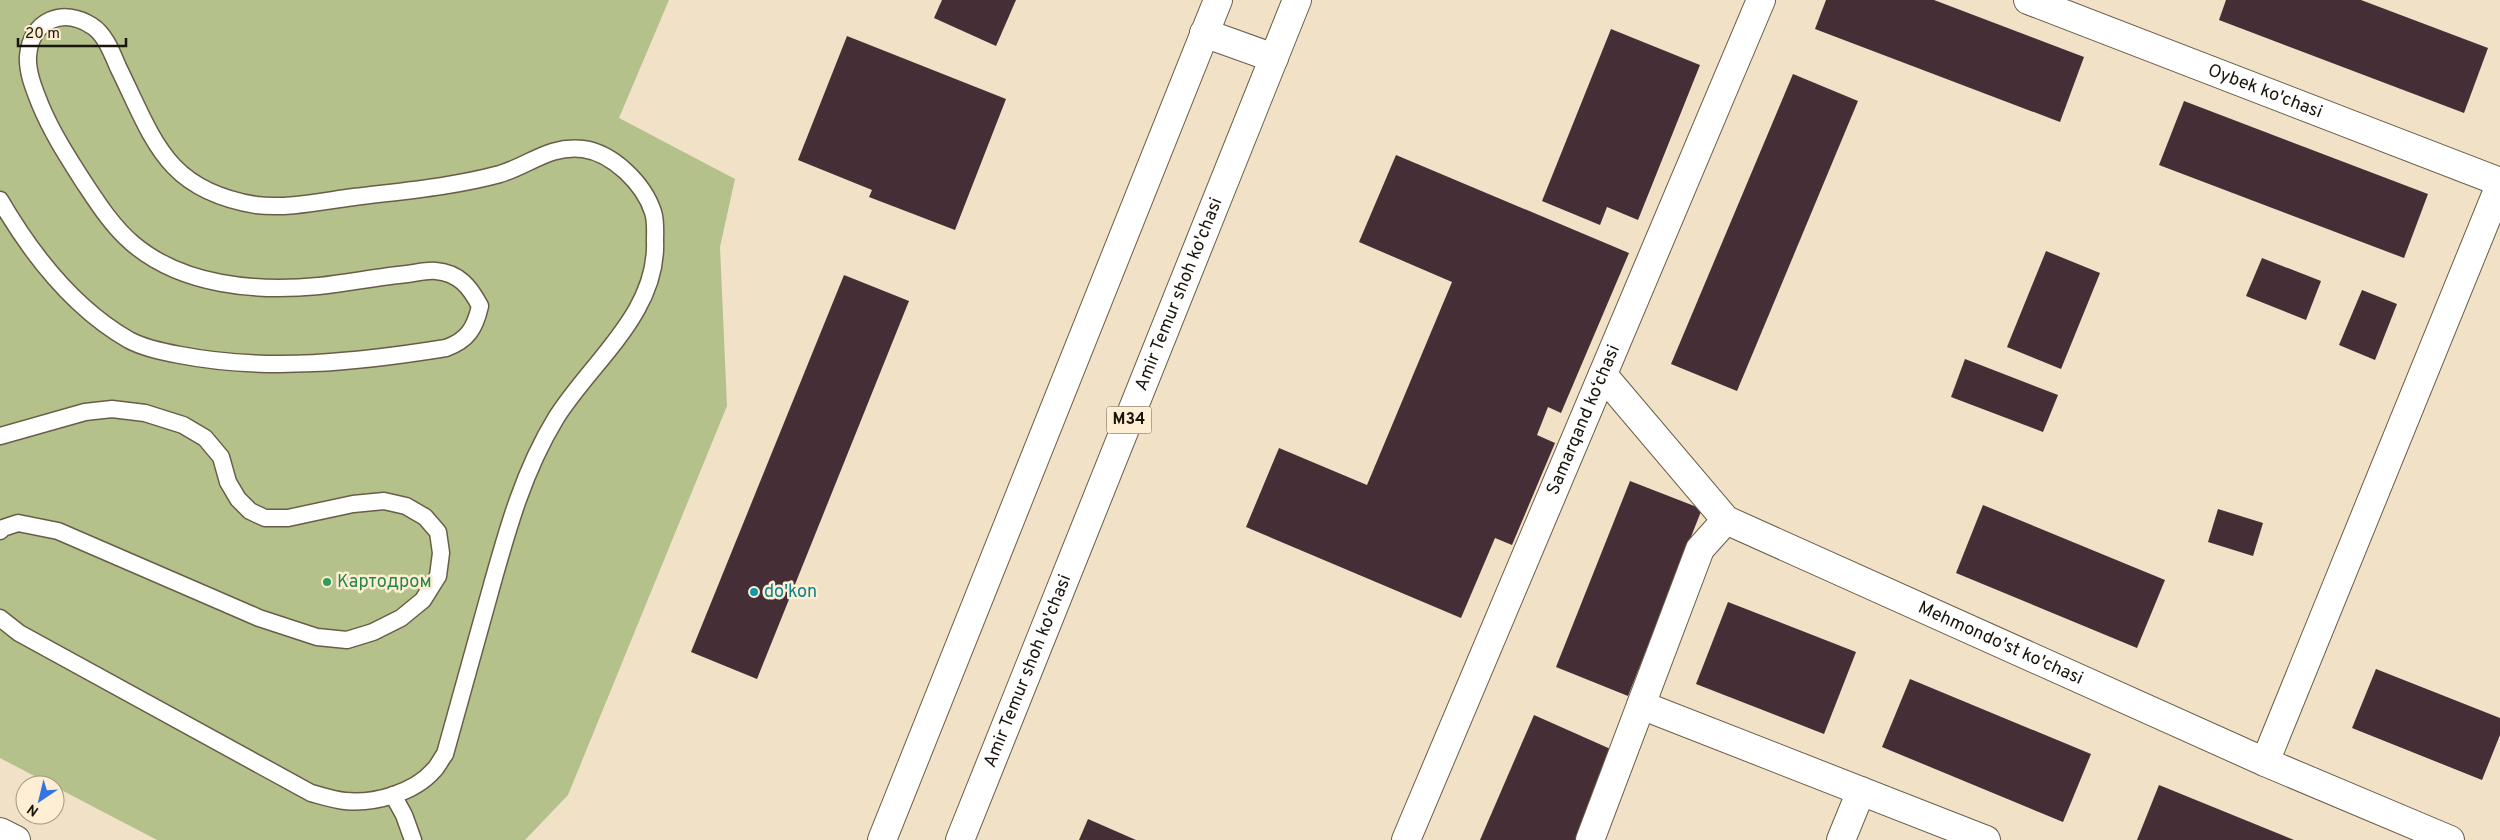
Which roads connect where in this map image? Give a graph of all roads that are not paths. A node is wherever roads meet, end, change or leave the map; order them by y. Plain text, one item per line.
1 (1218, 0) edge
2 (1297, 0) edge
3 (1761, 0) edge
4 (2028, 0) edge
5 (1204, 33) junction
6 (1274, 58) junction
7 (2500, 184) edge
8 (0, 200) edge
9 (1603, 375) junction
10 (0, 436) edge
11 (1726, 520) junction
12 (0, 531) edge
13 (0, 618) edge
14 (1641, 705) junction
15 (2265, 762) junction
16 (1861, 791) junction
17 (393, 795) junction
18 (0, 832) edge
19 (16, 840) edge
20 (413, 840) edge
21 (882, 840) edge
22 (960, 840) edge
23 (1406, 840) edge
24 (1590, 840) edge
25 (1841, 840) edge
26 (1986, 840) edge
27 (2450, 840) edge

1 - 5 main road
2 - 6 main road, Amir Temur shoh ko'chasi / M34
3 - 9 main road, Samarqand ko‘chasi
4 - 7 main road, Oybek ko'chasi
5 - 6 main road
5 - 21 main road
6 - 22 main road, Amir Temur shoh ko'chasi / M34
7 - 15 main road
8 - 17 lane
9 - 11 main road, Mehmondo'st ko'chasi
9 - 23 main road, Samarqand ko‘chasi
10 - 12 lane
11 - 14 main road
11 - 15 main road, Mehmondo'st ko'chasi
13 - 17 lane
14 - 16 main road
14 - 24 main road
15 - 27 main road, Mehmondo'st ko'chasi
16 - 25 main road
16 - 26 main road
17 - 20 lane
18 - 19 main road

